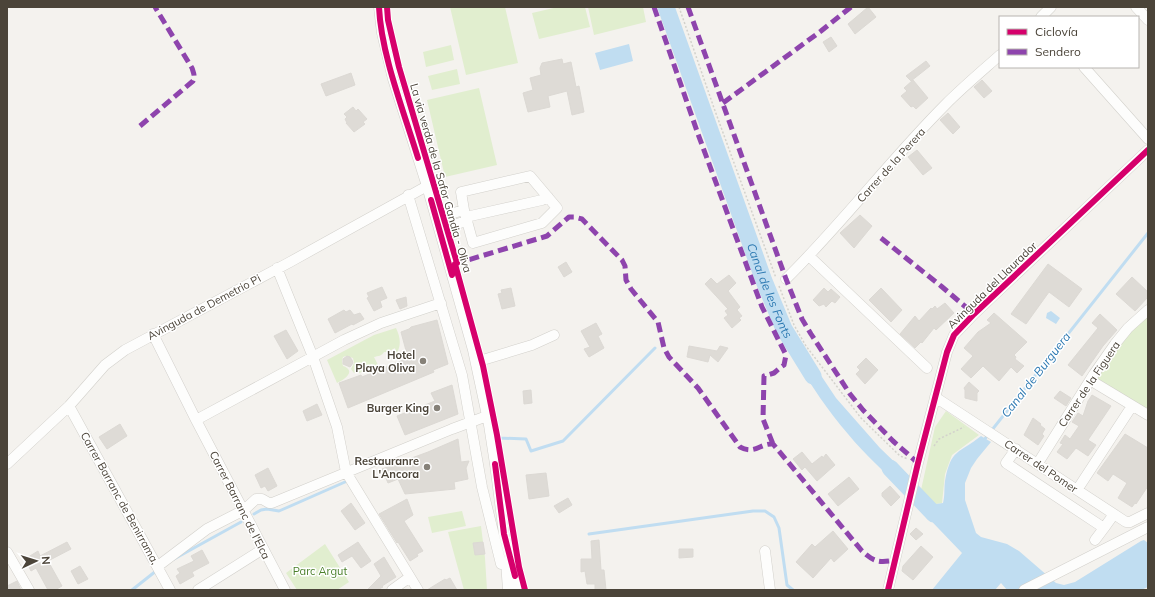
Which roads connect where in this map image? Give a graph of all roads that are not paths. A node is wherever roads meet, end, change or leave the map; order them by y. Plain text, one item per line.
1 (379, 7) edge
2 (1050, 7) edge
3 (1136, 7) edge
4 (1043, 16) edge
5 (1148, 20) edge
6 (999, 56) edge
7 (1085, 68) edge
8 (1148, 139) edge
9 (1148, 150) edge
10 (427, 186) junction
11 (408, 195) junction
12 (548, 197) junction
13 (466, 216) junction
14 (436, 218) junction
15 (439, 229) junction
16 (809, 256) junction
17 (277, 268) junction
18 (786, 279) dead end
19 (440, 303) junction
20 (1148, 310) edge
21 (153, 334) junction
22 (554, 335) dead end
23 (313, 358) junction
24 (477, 365) junction
25 (927, 368) dead end
26 (462, 375) junction
27 (1090, 380) junction
28 (935, 397) junction
29 (69, 406) junction
30 (1132, 406) junction
31 (1148, 415) edge
32 (196, 420) junction
33 (488, 421) junction
34 (471, 422) junction
35 (1016, 449) junction
36 (1038, 463) junction
37 (7, 464) edge
38 (347, 475) junction
39 (1077, 490) junction
40 (244, 510) junction
41 (1148, 512) edge
42 (1114, 514) junction
43 (1148, 527) edge
44 (1104, 528) junction
45 (504, 538) junction
46 (1095, 540) dead end
47 (263, 549) junction
48 (765, 551) dead end
49 (7, 552) edge
50 (501, 564) junction
51 (158, 566) junction
52 (514, 576) junction
53 (410, 577) junction
54 (29, 590) edge
55 (170, 590) edge
56 (198, 590) edge
57 (284, 590) edge
58 (392, 590) edge
59 (418, 590) edge
60 (501, 590) edge
61 (508, 590) edge
62 (517, 590) edge
63 (522, 590) edge
64 (770, 590) edge
65 (888, 590) edge
66 (1024, 590) edge

1 - 10 street
2 - 4 street
3 - 5 street
6 - 16 street, Carrer de la Perera
7 - 8 street
9 - 28 street, Avinguda del Llaurador
10 - 11 street, Avinguda de Demetrio Pi
10 - 14 street
11 - 17 street, Avinguda de Demetrio Pi
11 - 19 street
12 - 13 street
12 - 13 street
12 - 13 street
13 - 14 street
13 - 15 street
14 - 15 street
15 - 24 street
16 - 18 street, Carrer de la Perera
16 - 25 street
17 - 21 street, Avinguda de Demetrio Pi
17 - 23 street
19 - 23 street
19 - 26 street
20 - 27 street, Carrer de la Figuera
21 - 29 street, Avinguda de Demetrio Pi
21 - 32 street, Carrer Barranc de l'Elca
22 - 24 street
23 - 32 street
23 - 38 street
24 - 26 street
24 - 33 street
26 - 34 street
27 - 30 street
27 - 36 street, Carrer de la Figuera
28 - 35 street, Carrer del Pomer
28 - 65 street, Avinguda del Llaurador
29 - 37 street, Avinguda de Demetrio Pi
29 - 51 street, Carrer Barranc de Benirrama,
30 - 31 street
30 - 39 street
32 - 40 street, Carrer Barranc de l'Elca
33 - 34 street
33 - 45 street
34 - 38 street
34 - 50 street
35 - 36 street, Carrer del Pomer
35 - 44 street
36 - 39 street, Carrer del Pomer
38 - 40 street
38 - 53 street
39 - 42 street, Carrer del Pomer
40 - 47 street, Carrer Barranc de l'Elca
40 - 51 street
41 - 42 street, Carrer del Pomer
42 - 44 street
43 - 66 street
44 - 46 street
45 - 50 street
45 - 52 street
45 - 61 street
47 - 56 street
47 - 57 street, Carrer Barranc de l'Elca
48 - 64 street
49 - 54 street
50 - 60 street
51 - 55 street, Carrer Barranc de Benirrama,
52 - 62 street
52 - 63 street
53 - 58 street
53 - 59 street

